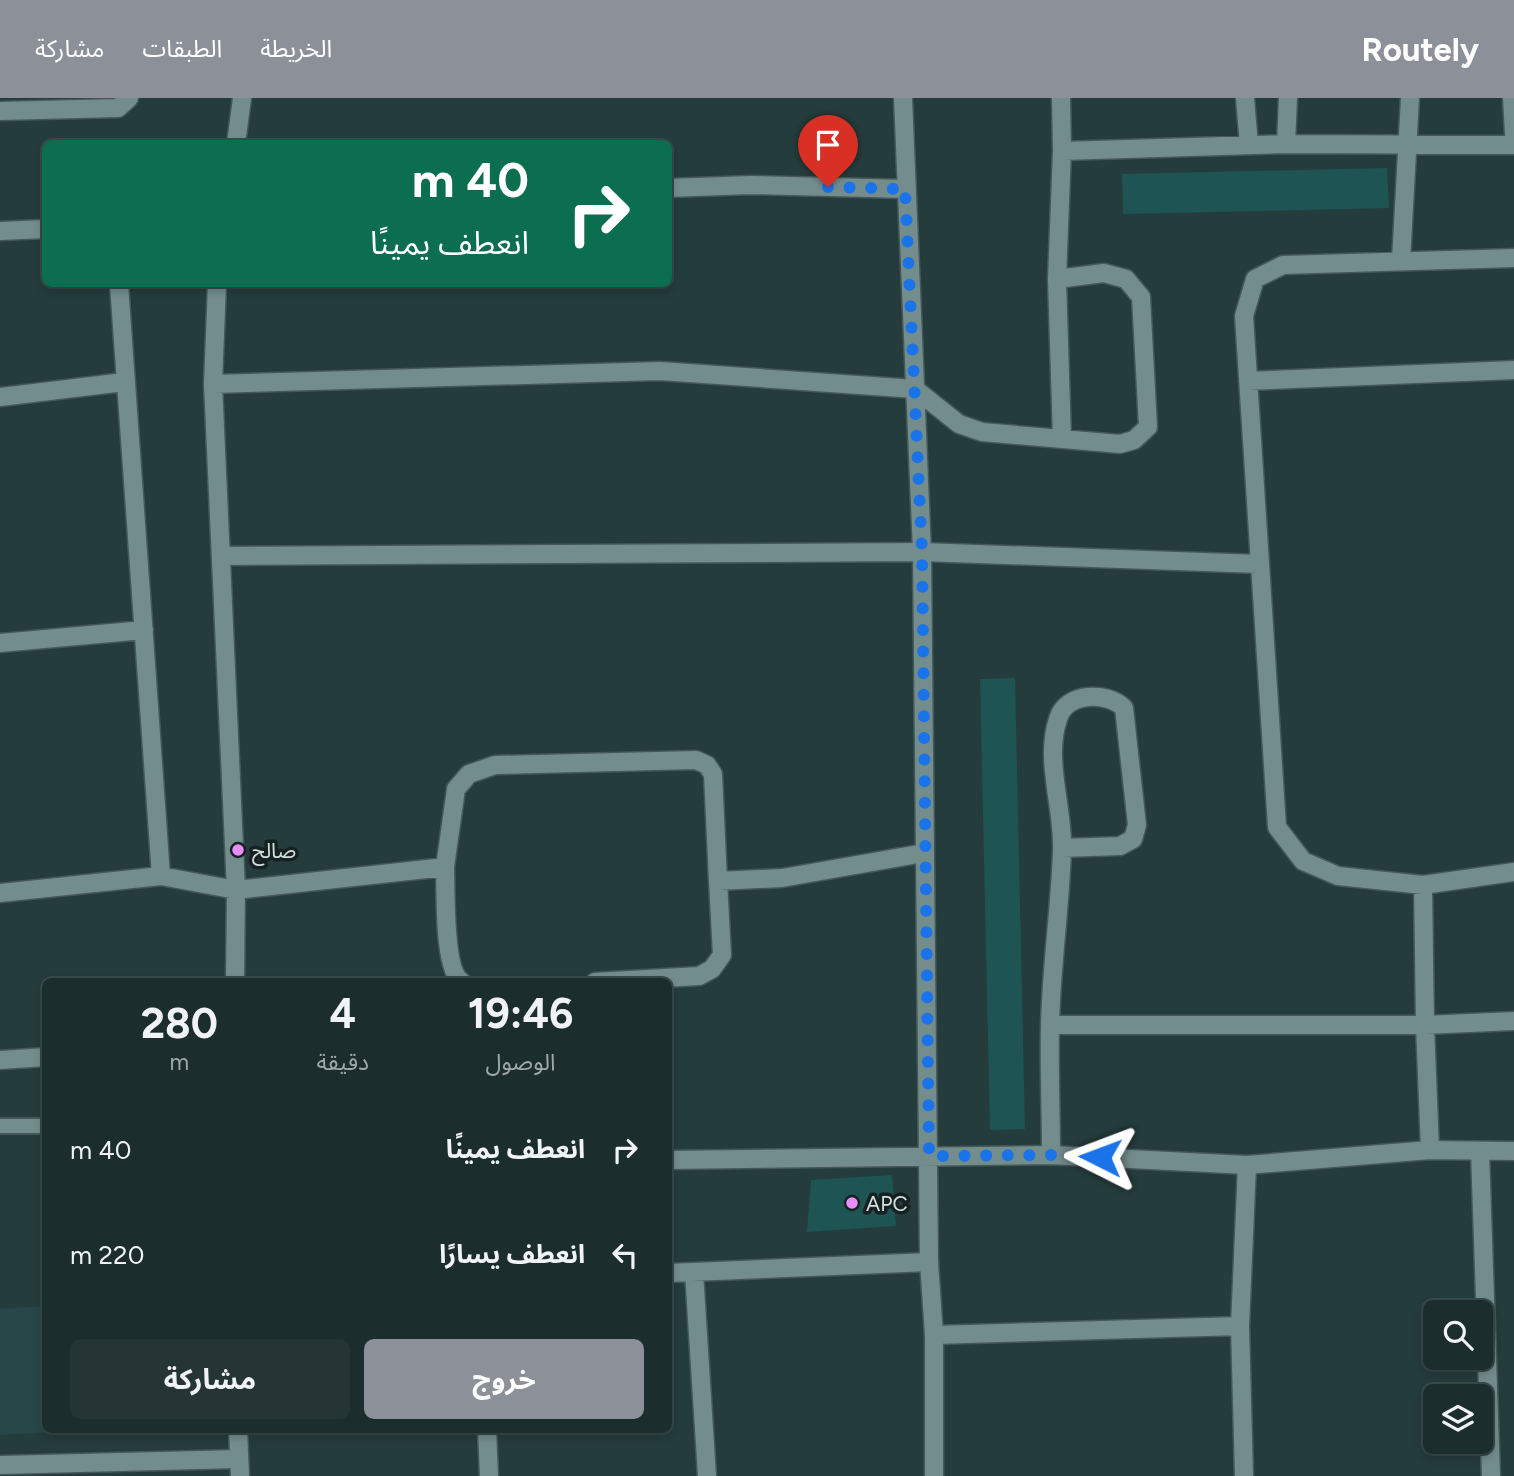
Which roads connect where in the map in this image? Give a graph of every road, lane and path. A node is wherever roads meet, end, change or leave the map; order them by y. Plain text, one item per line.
1 (129, 98) edge
2 (242, 98) edge
3 (903, 98) edge
4 (1061, 98) edge
5 (1245, 98) edge
6 (1288, 98) edge
7 (1410, 98) edge
8 (1512, 98) edge
9 (0, 111) edge
10 (1514, 134) edge
11 (237, 140) edge
12 (1286, 144) junction
13 (1249, 145) junction
14 (1514, 145) edge
15 (1407, 146) junction
16 (1062, 151) junction
17 (672, 188) edge
18 (905, 189) junction
19 (42, 229) edge
20 (0, 231) edge
21 (1514, 258) edge
22 (1401, 261) junction
23 (1057, 279) junction
24 (119, 287) edge
25 (217, 287) edge
26 (1514, 370) edge
27 (1248, 381) junction
28 (124, 383) junction
29 (212, 384) junction
30 (915, 389) junction
31 (0, 397) edge
32 (1062, 439) junction
33 (922, 552) junction
34 (221, 556) junction
35 (1259, 564) junction
36 (144, 630) junction
37 (0, 643) edge
38 (1062, 848) junction
39 (924, 853) junction
40 (445, 867) junction
41 (1514, 872) edge
42 (161, 876) junction
43 (718, 881) junction
44 (1423, 885) junction
45 (236, 890) junction
46 (0, 893) edge
47 (235, 978) edge
48 (457, 978) edge
49 (665, 978) edge
50 (1514, 1021) edge
51 (1050, 1025) junction
52 (1424, 1025) junction
53 (42, 1056) edge
54 (0, 1060) edge
55 (0, 1126) edge
56 (42, 1126) edge
57 (1430, 1150) junction
58 (1480, 1151) junction
59 (1514, 1152) edge
60 (1051, 1155) junction
61 (929, 1156) junction
62 (672, 1160) edge
63 (1247, 1165) junction
64 (929, 1262) junction
65 (694, 1272) junction
66 (672, 1273) edge
67 (1240, 1326) junction
68 (933, 1335) junction
69 (239, 1433) edge
70 (487, 1433) edge
71 (0, 1465) edge
72 (239, 1467) edge
73 (489, 1476) edge
74 (707, 1476) edge
75 (934, 1476) edge
76 (1244, 1476) edge
77 (1491, 1476) edge

1 - 9 street
2 - 11 street
3 - 18 street
4 - 16 street
5 - 13 street
6 - 12 street
7 - 15 street
8 - 10 street
12 - 13 street
12 - 15 street
13 - 16 street
14 - 15 street
15 - 22 street
16 - 23 street
17 - 18 street
18 - 30 street
19 - 20 street
21 - 22 street
22 - 27 street
23 - 32 street
23 - 32 street
24 - 28 street
25 - 29 street
26 - 27 street
27 - 35 street
28 - 31 street
28 - 36 street
29 - 30 street
29 - 34 street
30 - 32 street
30 - 33 street
33 - 34 street
33 - 35 street
33 - 39 street
34 - 45 street
35 - 44 street
36 - 37 street
36 - 42 street
38 - 38 street
38 - 51 street
39 - 43 street
39 - 61 street
40 - 43 street
40 - 45 street
40 - 48 street
41 - 44 street
42 - 45 street
42 - 46 street
43 - 49 street
44 - 52 street
45 - 47 street
50 - 52 street
51 - 52 street
51 - 60 street
52 - 57 street
53 - 54 street
55 - 56 lane
57 - 58 street
57 - 63 street
58 - 59 street
58 - 77 street
60 - 61 street
60 - 63 street
61 - 62 street
61 - 64 street
63 - 67 street
64 - 65 street
64 - 68 street
65 - 66 street
65 - 74 street
67 - 68 street
67 - 76 street
68 - 75 street
69 - 72 street
70 - 73 street
71 - 72 street

